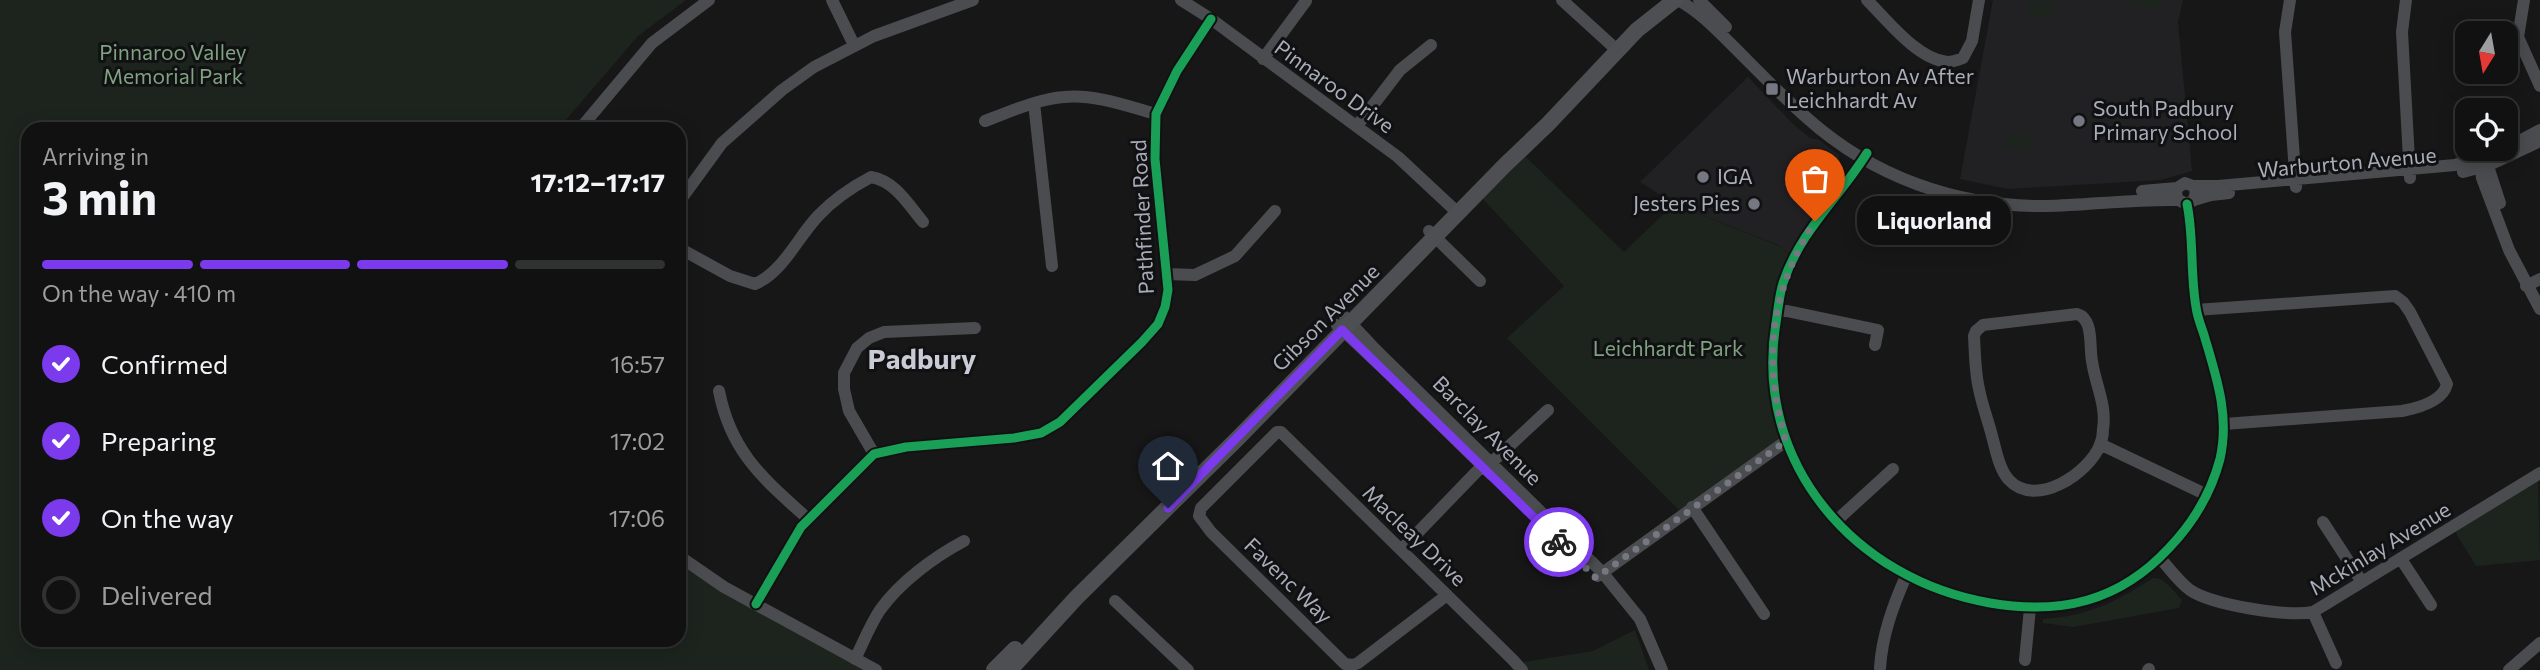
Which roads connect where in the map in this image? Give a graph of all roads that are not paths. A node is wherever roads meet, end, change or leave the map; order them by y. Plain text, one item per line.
1 (709, 0) edge
2 (832, 0) edge
3 (973, 0) edge
4 (1181, 0) edge
5 (1562, 0) edge
6 (1660, 0) edge
7 (1676, 0) edge
8 (1699, 0) edge
9 (1867, 0) edge
10 (1979, 0) edge
11 (2290, 0) edge
12 (2406, 0) edge
13 (2524, 0) edge
14 (1306, 1) edge
15 (957, 3) edge
16 (1211, 19) junction
17 (854, 45) junction
18 (1431, 45) dead end
19 (1615, 49) junction
20 (1263, 59) junction
21 (2540, 86) edge
22 (1034, 103) junction
23 (1156, 114) junction
24 (985, 121) dead end
25 (586, 122) edge
26 (1357, 126) junction
27 (2540, 130) edge
28 (2518, 141) edge
29 (2540, 141) edge
30 (1865, 156) junction
31 (2483, 162) junction
32 (2410, 174) junction
33 (2296, 183) junction
34 (686, 191) edge
35 (2184, 198) junction
36 (1275, 211) dead end
37 (1455, 211) junction
38 (923, 222) dead end
39 (1432, 234) junction
40 (686, 252) edge
41 (1052, 266) dead end
42 (1167, 274) junction
43 (1480, 281) dead end
44 (2535, 285) edge
45 (1778, 309) junction
46 (2540, 309) edge
47 (2196, 310) junction
48 (1344, 324) junction
49 (975, 328) dead end
50 (1875, 345) dead end
51 (719, 391) dead end
52 (1548, 410) dead end
53 (2224, 424) junction
54 (1277, 432) joint
55 (1786, 441) junction
56 (2100, 444) junction
57 (874, 454) junction
58 (1487, 464) junction
59 (1893, 469) dead end
60 (2540, 473) edge
61 (2207, 495) junction
62 (1692, 508) junction
63 (808, 519) junction
64 (1836, 521) junction
65 (2323, 522) dead end
66 (964, 541) dead end
67 (1401, 550) junction
68 (2160, 558) junction
69 (2401, 559) junction
70 (686, 561) edge
71 (1599, 575) junction
72 (1906, 576) junction
73 (2362, 582) junction
74 (1447, 595) junction
75 (1115, 601) dead end
76 (756, 604) junction
77 (2431, 605) dead end
78 (2030, 607) junction
79 (2313, 612) junction
80 (1764, 614) dead end
81 (2540, 643) edge
82 (855, 659) junction
83 (2025, 660) dead end
84 (2336, 663) dead end
85 (1007, 668) edge
86 (1880, 668) edge
87 (876, 670) edge
88 (1188, 670) edge
89 (1522, 670) edge
90 (1654, 670) edge
91 (1662, 670) edge
92 (2509, 670) edge

1 - 25 street
2 - 17 street
3 - 15 street
4 - 16 street, Pinnaroo Drive
5 - 19 street
6 - 19 main road, Gibson Avenue
7 - 19 main road, Gibson Avenue
7 - 30 street, Warburton Avenue
8 - 30 street, Warburton Avenue
9 - 10 street
11 - 33 street
12 - 32 street
13 - 21 street
14 - 20 street
15 - 17 street
16 - 20 street, Pinnaroo Drive
16 - 23 street, Pathfinder Road
17 - 34 street
18 - 26 street
19 - 37 main road, Gibson Avenue
20 - 26 street, Pinnaroo Drive
22 - 23 street
22 - 24 street
22 - 41 street
23 - 42 street, Pathfinder Road
26 - 37 street, Pinnaroo Drive
27 - 28 street, Warburton Avenue
29 - 31 street, Warburton Avenue
30 - 35 street, Warburton Avenue
30 - 45 street
31 - 32 street, Warburton Avenue
31 - 44 street
32 - 33 street, Warburton Avenue
33 - 35 street, Warburton Avenue
33 - 35 street, Warburton Avenue
35 - 47 street
36 - 42 street
37 - 39 main road, Gibson Avenue
38 - 40 street
39 - 43 street
39 - 48 main road, Gibson Avenue
42 - 57 street, Pathfinder Road
44 - 46 street
45 - 50 street
45 - 55 street
47 - 53 street
47 - 53 street
48 - 58 street, Barclay Avenue
48 - 85 main road, Gibson Avenue
49 - 57 street
51 - 63 street
52 - 58 street
53 - 61 street
54 - 67 street, Macleay Drive
54 - 74 street, Favenc Way
55 - 62 street
55 - 64 street
56 - 56 street
56 - 61 street
57 - 63 street
58 - 67 street
58 - 71 street, Barclay Avenue
59 - 64 street
60 - 69 street, Mckinlay Avenue
61 - 68 street
62 - 71 street
62 - 80 street
63 - 76 street
64 - 72 street
65 - 73 street
66 - 82 street
67 - 74 street, Macleay Drive
68 - 78 street
68 - 79 street, Mckinlay Avenue
69 - 73 street, Mckinlay Avenue
69 - 77 street
70 - 76 street
71 - 90 street, Barclay Avenue
71 - 91 street, Barclay Avenue
72 - 78 street
72 - 86 street
73 - 79 street, Mckinlay Avenue
74 - 89 street, Macleay Drive
75 - 88 street
76 - 82 street
78 - 83 street
79 - 84 street
81 - 92 street
82 - 87 street

